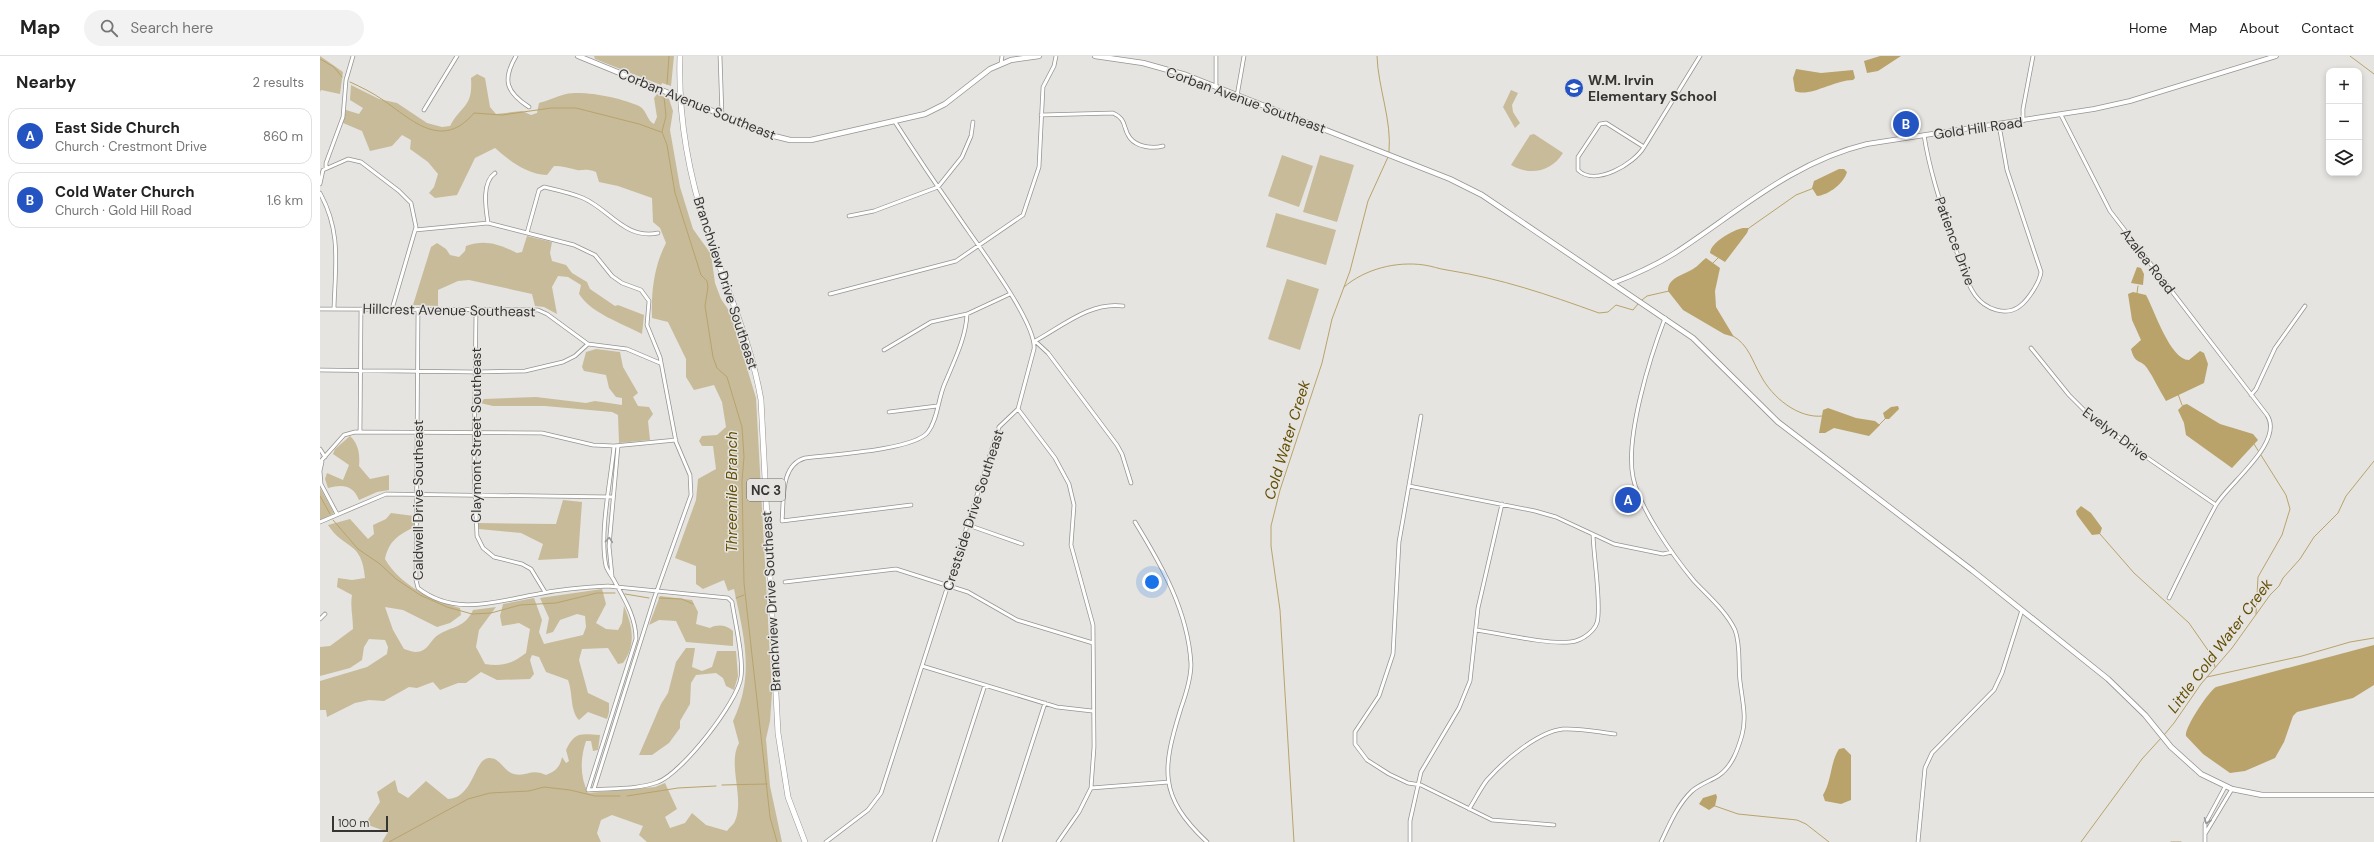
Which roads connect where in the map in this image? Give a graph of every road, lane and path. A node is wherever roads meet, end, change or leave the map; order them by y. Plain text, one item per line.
1 (353, 56) edge
2 (457, 56) edge
3 (516, 56) edge
4 (578, 56) edge
5 (680, 56) edge
6 (720, 56) edge
7 (1002, 56) edge
8 (1039, 56) edge
9 (1056, 56) edge
10 (1095, 56) edge
11 (1216, 56) edge
12 (1244, 56) edge
13 (1700, 56) edge
14 (2033, 56) edge
15 (2276, 56) edge
16 (2268, 57) edge
17 (1001, 64) junction
18 (1216, 87) junction
19 (1237, 96) junction
20 (680, 99) junction
21 (529, 107) dead end
22 (424, 110) dead end
23 (1041, 114) junction
24 (722, 115) junction
25 (2061, 115) junction
26 (2023, 121) junction
27 (895, 122) junction
28 (973, 122) dead end
29 (1999, 125) junction
30 (1924, 135) junction
31 (1163, 146) dead end
32 (1644, 147) junction
33 (323, 170) edge
34 (495, 173) dead end
35 (320, 184) edge
36 (938, 187) junction
37 (320, 194) edge
38 (849, 216) dead end
39 (488, 223) junction
40 (416, 230) junction
41 (527, 233) junction
42 (658, 233) dead end
43 (978, 246) junction
44 (1613, 283) junction
45 (830, 294) dead end
46 (1010, 294) junction
47 (1123, 306) dead end
48 (2305, 306) dead end
49 (320, 309) edge
50 (334, 309) junction
51 (361, 309) junction
52 (392, 310) junction
53 (418, 310) junction
54 (476, 310) junction
55 (968, 314) junction
56 (1665, 318) junction
57 (1035, 341) junction
58 (588, 344) junction
59 (2031, 348) dead end
60 (884, 350) dead end
61 (661, 363) junction
62 (320, 370) edge
63 (360, 370) junction
64 (418, 371) junction
65 (476, 372) junction
66 (2251, 396) junction
67 (937, 406) junction
68 (1018, 409) junction
69 (889, 412) dead end
70 (1421, 416) dead end
71 (360, 432) junction
72 (417, 432) junction
73 (475, 433) junction
74 (676, 440) junction
75 (616, 446) junction
76 (320, 449) edge
77 (324, 457) junction
78 (321, 462) edge
79 (320, 471) edge
80 (1131, 483) dead end
81 (1409, 486) junction
82 (417, 494) junction
83 (475, 495) junction
84 (611, 497) junction
85 (1502, 504) junction
86 (911, 505) dead end
87 (2216, 505) junction
88 (337, 514) junction
89 (320, 522) edge
90 (1135, 522) dead end
91 (968, 525) junction
92 (1592, 535) junction
93 (1022, 544) dead end
94 (1672, 552) junction
95 (785, 582) dead end
96 (948, 586) junction
97 (618, 587) junction
98 (657, 591) junction
99 (545, 592) junction
100 (2169, 598) dead end
101 (2022, 610) junction
102 (325, 614) dead end
103 (320, 619) edge
104 (1476, 630) junction
105 (1093, 643) junction
106 (922, 666) junction
107 (984, 685) junction
108 (1045, 703) junction
109 (1092, 711) junction
110 (1615, 734) dead end
111 (1169, 782) junction
112 (1417, 785) junction
113 (2225, 787) junction
114 (1091, 788) junction
115 (594, 789) junction
116 (2232, 789) junction
117 (2374, 795) edge
118 (1469, 809) junction
119 (1554, 825) dead end
120 (2205, 834) junction
121 (805, 842) edge
122 (826, 842) edge
123 (934, 842) edge
124 (1000, 842) edge
125 (1058, 842) edge
126 (1207, 842) edge
127 (1410, 842) edge
128 (1661, 842) edge
129 (1918, 842) edge
130 (2205, 842) edge

1 - 33 street
2 - 22 street
3 - 21 street
4 - 20 main road, Corban Avenue Southeast
5 - 20 main road, Branchview Drive Southeast / NC 3
6 - 24 street
7 - 17 street
8 - 17 main road, Corban Avenue Southeast
9 - 23 street
10 - 18 main road, Corban Avenue Southeast
11 - 18 street
12 - 19 street
13 - 32 street
14 - 26 street
15 - 16 street, Gold Hill Road
16 - 25 street, Gold Hill Road
17 - 27 main road, Corban Avenue Southeast
18 - 19 main road, Corban Avenue Southeast
19 - 44 main road, Corban Avenue Southeast
20 - 24 main road, Corban Avenue Southeast
20 - 121 main road, Branchview Drive Southeast / NC 3
23 - 31 street
23 - 43 street
24 - 27 main road, Corban Avenue Southeast
25 - 26 street, Gold Hill Road
25 - 66 street, Azalea Road
26 - 29 street, Gold Hill Road
27 - 36 street
28 - 36 street
29 - 30 street, Gold Hill Road
29 - 30 street, Patience Drive
30 - 44 street, Gold Hill Road
32 - 32 street
33 - 35 street
33 - 40 street
34 - 39 street
36 - 38 street
36 - 43 street
37 - 50 street
39 - 40 street
39 - 41 street
40 - 52 street
41 - 42 street
41 - 61 street
43 - 45 street
43 - 46 street
44 - 56 main road, Corban Avenue Southeast
46 - 55 street
46 - 57 street
47 - 57 street
48 - 66 street
49 - 50 street, Hillcrest Avenue Southeast
50 - 51 street, Hillcrest Avenue Southeast
51 - 52 street, Hillcrest Avenue Southeast
51 - 63 street
52 - 53 street, Hillcrest Avenue Southeast
53 - 54 street, Hillcrest Avenue Southeast
53 - 64 street, Caldwell Drive Southeast
54 - 58 street, Hillcrest Avenue Southeast
54 - 65 street, Claymont Street Southeast
55 - 60 street
55 - 67 street
56 - 94 street
56 - 101 main road, Corban Avenue Southeast
57 - 68 street
57 - 80 street
58 - 61 street, Hillcrest Avenue Southeast
58 - 65 street
59 - 87 street, Evelyn Drive
61 - 74 street
62 - 63 street
63 - 64 street
63 - 71 street
64 - 65 street
64 - 72 street, Caldwell Drive Southeast
65 - 73 street, Claymont Street Southeast
66 - 87 street, Azalea Road
67 - 69 street
67 - 86 street
68 - 91 street, Crestside Drive Southeast
68 - 105 street
70 - 81 street
71 - 72 street
71 - 77 street
72 - 73 street
72 - 82 street, Caldwell Drive Southeast
73 - 75 street
73 - 83 street, Claymont Street Southeast
74 - 75 street
74 - 98 street
75 - 84 street
76 - 77 street
77 - 78 street
78 - 79 street
79 - 88 street
81 - 85 street
81 - 112 street
82 - 83 street
82 - 88 street
82 - 99 street, Caldwell Drive Southeast
83 - 84 street
83 - 99 street, Claymont Street Southeast
84 - 97 street
85 - 92 street
85 - 104 street
87 - 100 street, Azalea Road
88 - 89 street
90 - 111 street
91 - 93 street
91 - 96 street, Crestside Drive Southeast
92 - 94 street
92 - 104 street
94 - 128 street
95 - 96 street
96 - 105 street
96 - 106 street, Crestside Drive Southeast
97 - 98 street, Caldwell Drive Southeast
97 - 99 street, Caldwell Drive Southeast
97 - 115 street
98 - 115 street
98 - 115 street, Caldwell Drive Southeast
101 - 113 main road, Corban Avenue Southeast
101 - 129 street
102 - 103 street
104 - 112 street
105 - 109 street
106 - 107 street
106 - 122 street, Crestside Drive Southeast
107 - 108 street
107 - 123 street
108 - 109 street
108 - 124 street
109 - 114 street
110 - 118 street
111 - 114 street
111 - 126 street
112 - 118 street
112 - 127 street
113 - 116 main road, Corban Avenue Southeast
113 -> 120 street
114 - 125 street
116 - 117 main road, Corban Avenue Southeast
116 - 120 street
118 - 119 street
120 - 130 street

